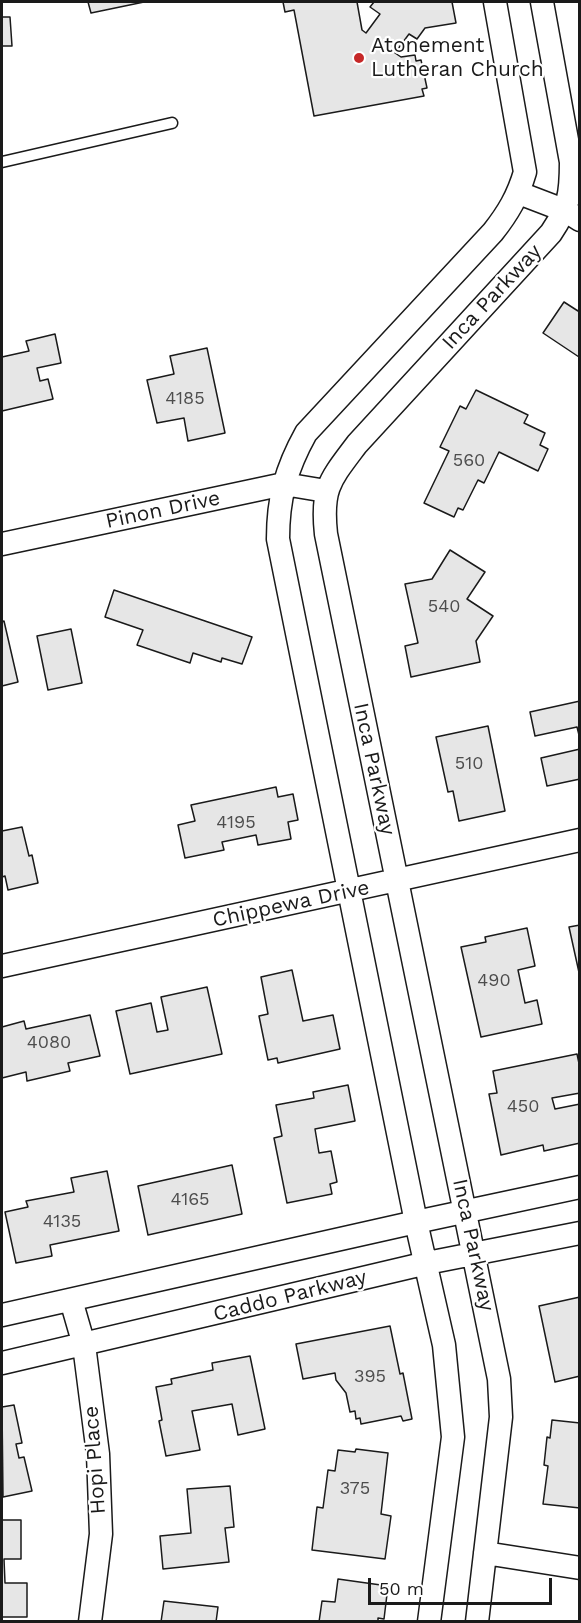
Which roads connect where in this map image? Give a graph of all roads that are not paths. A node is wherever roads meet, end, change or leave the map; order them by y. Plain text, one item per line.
1 (495, 2) edge
2 (542, 2) edge
3 (172, 123) dead end
4 (2, 162) edge
5 (519, 193) junction
6 (572, 216) edge
7 (284, 484) junction
8 (326, 491) junction
9 (2, 544) edge
10 (579, 840) edge
11 (398, 881) junction
12 (350, 891) junction
13 (2, 966) edge
14 (579, 1187) edge
15 (466, 1211) junction
16 (416, 1222) junction
17 (579, 1233) edge
18 (474, 1252) junction
19 (427, 1263) junction
20 (71, 1300) junction
21 (2, 1315) edge
22 (84, 1345) junction
23 (2, 1363) edge
24 (485, 1553) junction
25 (579, 1568) edge
26 (90, 1622) edge
27 (429, 1622) edge
28 (477, 1622) edge

1 - 5 street, Inca Parkway
2 - 6 street, Inca Parkway
3 - 4 lane
5 - 6 street
5 - 7 street, Inca Parkway
6 - 8 street, Inca Parkway
7 - 8 street, Pinon Drive
7 - 9 street, Pinon Drive
7 - 12 street, Inca Parkway
8 - 11 street, Inca Parkway
10 - 11 street, Chippewa Drive
11 - 12 street, Chippewa Drive
11 - 15 street, Inca Parkway
12 - 13 street, Chippewa Drive
12 - 16 street, Inca Parkway
14 - 15 street, Caddo Parkway
15 - 16 street, Caddo Parkway
15 - 18 street, Inca Parkway
16 - 19 street, Inca Parkway
16 - 20 street, Caddo Parkway
17 - 18 street, Caddo Parkway
18 - 19 street, Caddo Parkway
18 - 24 street, Inca Parkway
19 - 22 street, Caddo Parkway
19 - 27 street, Inca Parkway
20 - 21 street, Caddo Parkway
20 - 22 street, Hopi Place
22 - 23 street, Caddo Parkway
22 - 26 street, Hopi Place
24 - 25 street
24 - 28 street, Inca Parkway

